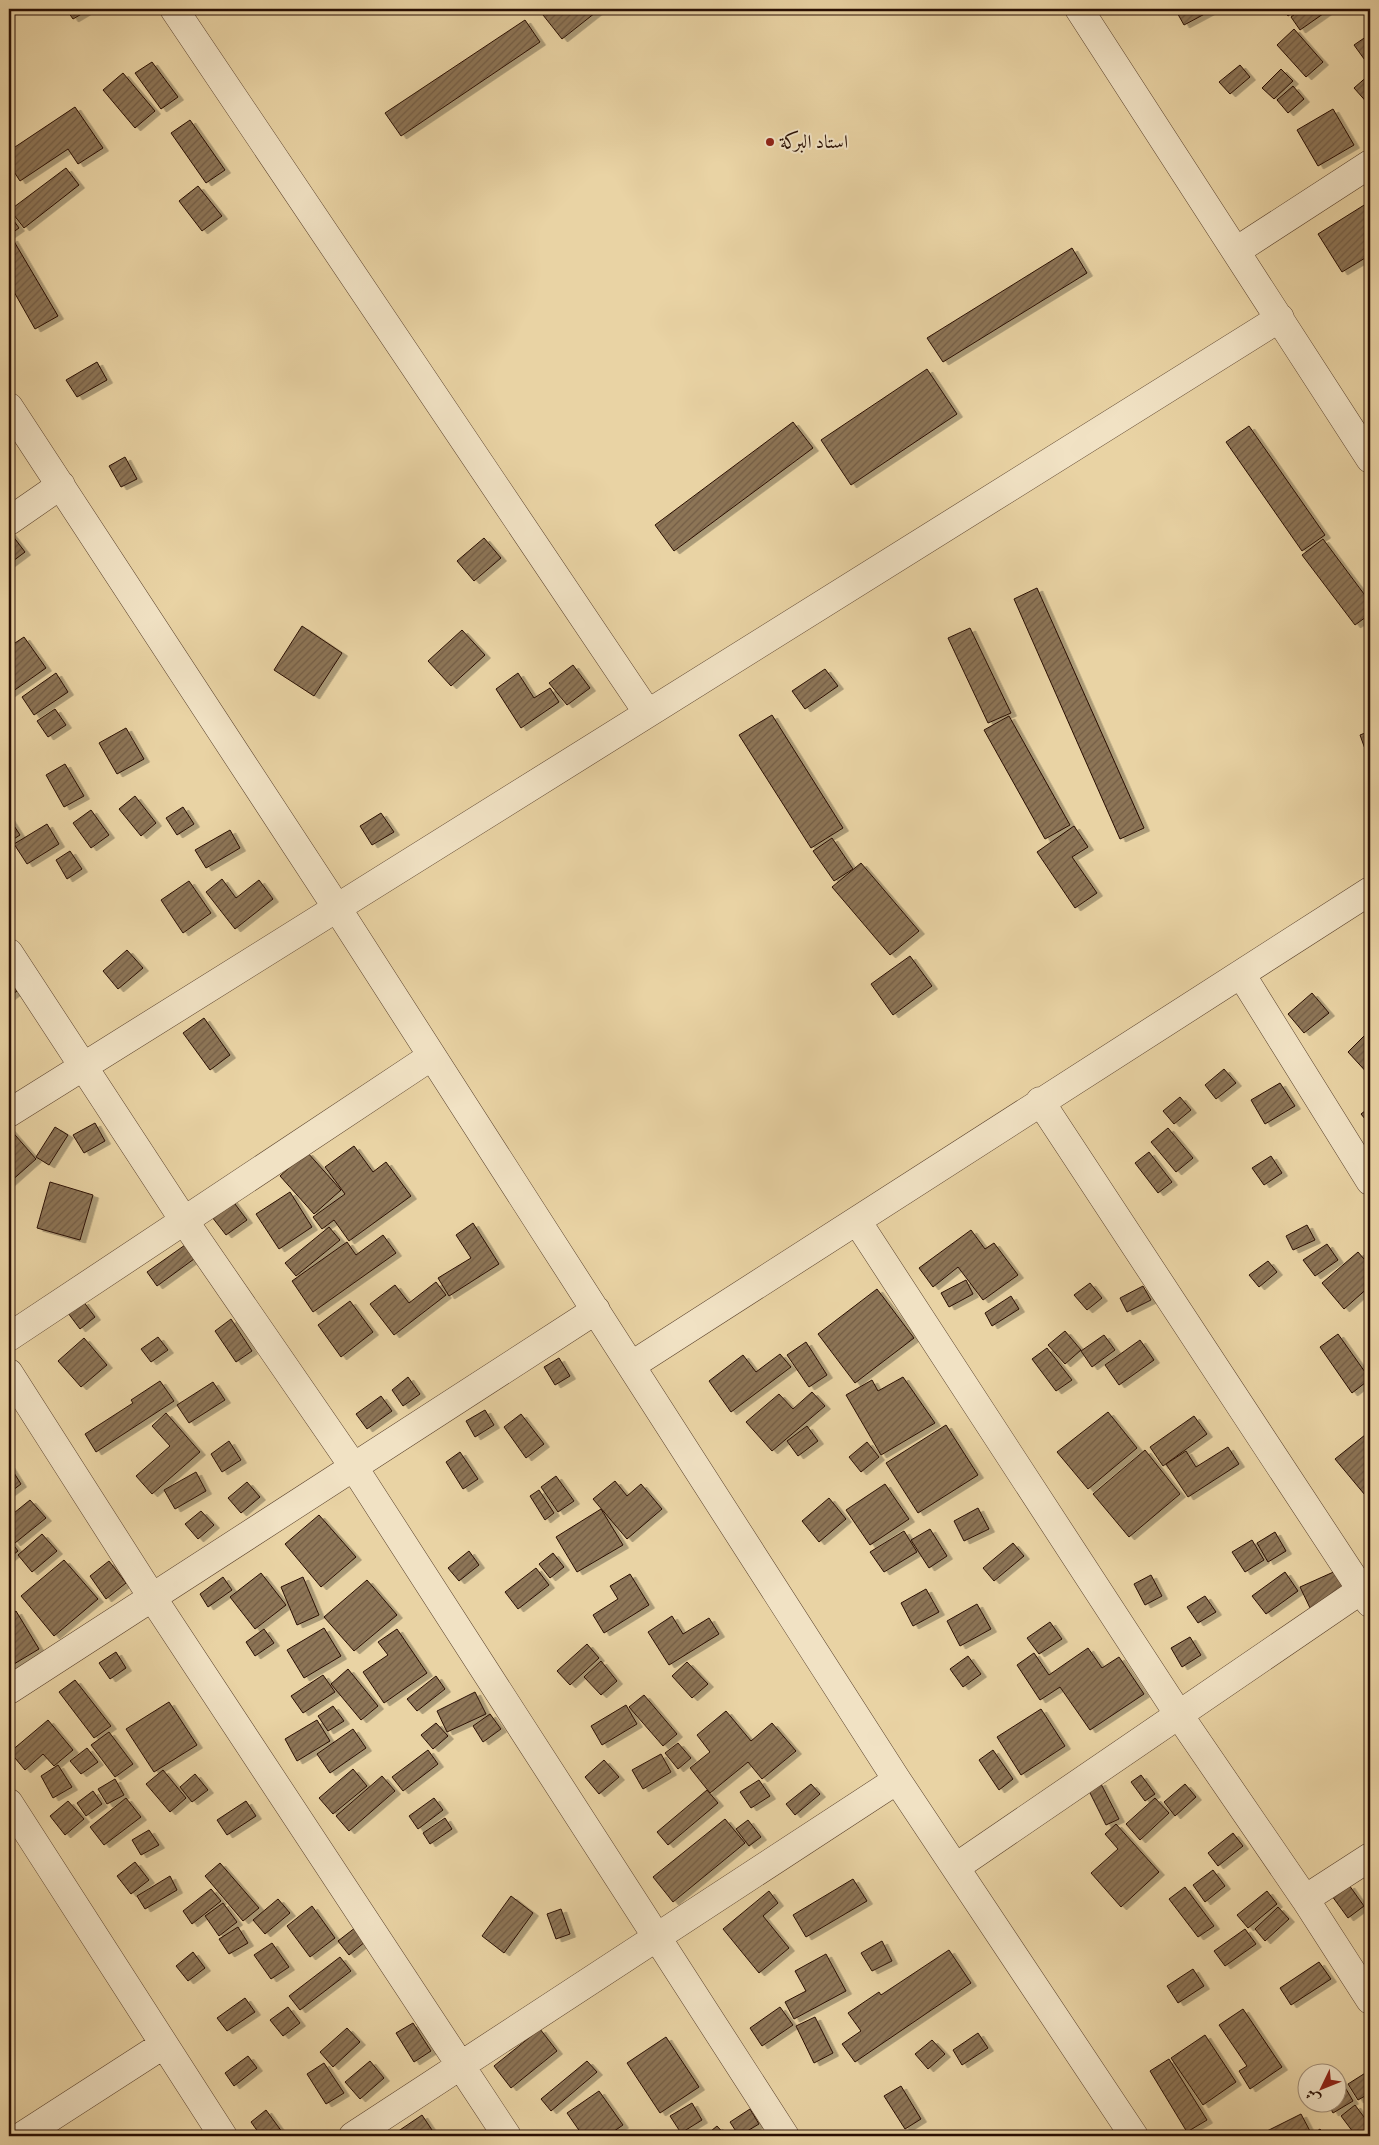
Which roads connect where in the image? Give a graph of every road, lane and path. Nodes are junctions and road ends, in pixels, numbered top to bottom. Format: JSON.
{"nodes":[{"id":1,"x":174,"y":9,"type":"edge"},
{"id":2,"x":1079,"y":9,"type":"edge"},
{"id":3,"x":1370,"y":164,"type":"edge"},
{"id":4,"x":1236,"y":251,"type":"junction"},
{"id":5,"x":1280,"y":318,"type":"junction"},
{"id":6,"x":9,"y":406,"type":"edge"},
{"id":7,"x":1370,"y":459,"type":"edge"},
{"id":8,"x":61,"y":485,"type":"junction"},
{"id":9,"x":9,"y":521,"type":"edge"},
{"id":10,"x":647,"y":712,"type":"junction"},
{"id":11,"x":1370,"y":891,"type":"edge"},
{"id":12,"x":337,"y":908,"type":"junction"},
{"id":13,"x":9,"y":953,"type":"edge"},
{"id":14,"x":1241,"y":974,"type":"junction"},
{"id":15,"x":432,"y":1056,"type":"junction"},
{"id":16,"x":82,"y":1066,"type":"junction"},
{"id":17,"x":1040,"y":1101,"type":"junction"},
{"id":18,"x":9,"y":1113,"type":"edge"},
{"id":19,"x":1370,"y":1181,"type":"edge"},
{"id":20,"x":857,"y":1220,"type":"junction"},
{"id":21,"x":185,"y":1222,"type":"junction"},
{"id":22,"x":596,"y":1310,"type":"junction"},
{"id":23,"x":9,"y":1337,"type":"edge"},
{"id":24,"x":632,"y":1365,"type":"junction"},
{"id":25,"x":9,"y":1373,"type":"edge"},
{"id":26,"x":353,"y":1466,"type":"junction"},
{"id":27,"x":1367,"y":1592,"type":"edge"},
{"id":28,"x":152,"y":1597,"type":"junction"},
{"id":29,"x":9,"y":1690,"type":"edge"},
{"id":30,"x":1179,"y":1715,"type":"junction"},
{"id":31,"x":897,"y":1780,"type":"junction"},
{"id":32,"x":9,"y":1803,"type":"edge"},
{"id":33,"x":1370,"y":1858,"type":"edge"},
{"id":34,"x":956,"y":1867,"type":"junction"},
{"id":35,"x":1304,"y":1898,"type":"junction"},
{"id":36,"x":656,"y":1936,"type":"junction"},
{"id":37,"x":1370,"y":2000,"type":"edge"},
{"id":38,"x":163,"y":2045,"type":"junction"},
{"id":39,"x":461,"y":2064,"type":"junction"},
{"id":40,"x":22,"y":2136,"type":"edge"},
{"id":41,"x":223,"y":2136,"type":"edge"},
{"id":42,"x":353,"y":2136,"type":"edge"},
{"id":43,"x":507,"y":2136,"type":"edge"},
{"id":44,"x":785,"y":2136,"type":"edge"},
{"id":45,"x":1134,"y":2136,"type":"edge"}],
"edges":[{"from":1,"to":10,"type":"street"},
{"from":2,"to":4,"type":"street"},
{"from":3,"to":4,"type":"street"},
{"from":4,"to":5,"type":"street"},
{"from":5,"to":7,"type":"street"},
{"from":5,"to":10,"type":"street"},
{"from":6,"to":8,"type":"street"},
{"from":8,"to":9,"type":"street"},
{"from":8,"to":12,"type":"street"},
{"from":10,"to":12,"type":"street"},
{"from":11,"to":14,"type":"street"},
{"from":12,"to":15,"type":"street"},
{"from":12,"to":16,"type":"street"},
{"from":13,"to":16,"type":"street"},
{"from":14,"to":17,"type":"street"},
{"from":14,"to":19,"type":"street"},
{"from":15,"to":21,"type":"street"},
{"from":15,"to":22,"type":"street"},
{"from":16,"to":18,"type":"street"},
{"from":16,"to":21,"type":"street"},
{"from":17,"to":20,"type":"street"},
{"from":17,"to":27,"type":"street"},
{"from":20,"to":24,"type":"street"},
{"from":20,"to":30,"type":"street"},
{"from":21,"to":23,"type":"street"},
{"from":21,"to":26,"type":"street"},
{"from":22,"to":24,"type":"street"},
{"from":22,"to":26,"type":"street"},
{"from":24,"to":31,"type":"street"},
{"from":25,"to":28,"type":"street"},
{"from":26,"to":28,"type":"street"},
{"from":26,"to":36,"type":"street"},
{"from":27,"to":30,"type":"street"},
{"from":28,"to":29,"type":"street"},
{"from":28,"to":39,"type":"street"},
{"from":30,"to":34,"type":"street"},
{"from":30,"to":35,"type":"street"},
{"from":31,"to":34,"type":"street"},
{"from":31,"to":36,"type":"street"},
{"from":32,"to":38,"type":"street"},
{"from":33,"to":35,"type":"street"},
{"from":34,"to":45,"type":"street"},
{"from":35,"to":37,"type":"street"},
{"from":36,"to":39,"type":"street"},
{"from":36,"to":44,"type":"street"},
{"from":38,"to":40,"type":"street"},
{"from":38,"to":41,"type":"street"},
{"from":39,"to":42,"type":"street"},
{"from":39,"to":43,"type":"street"}]}
